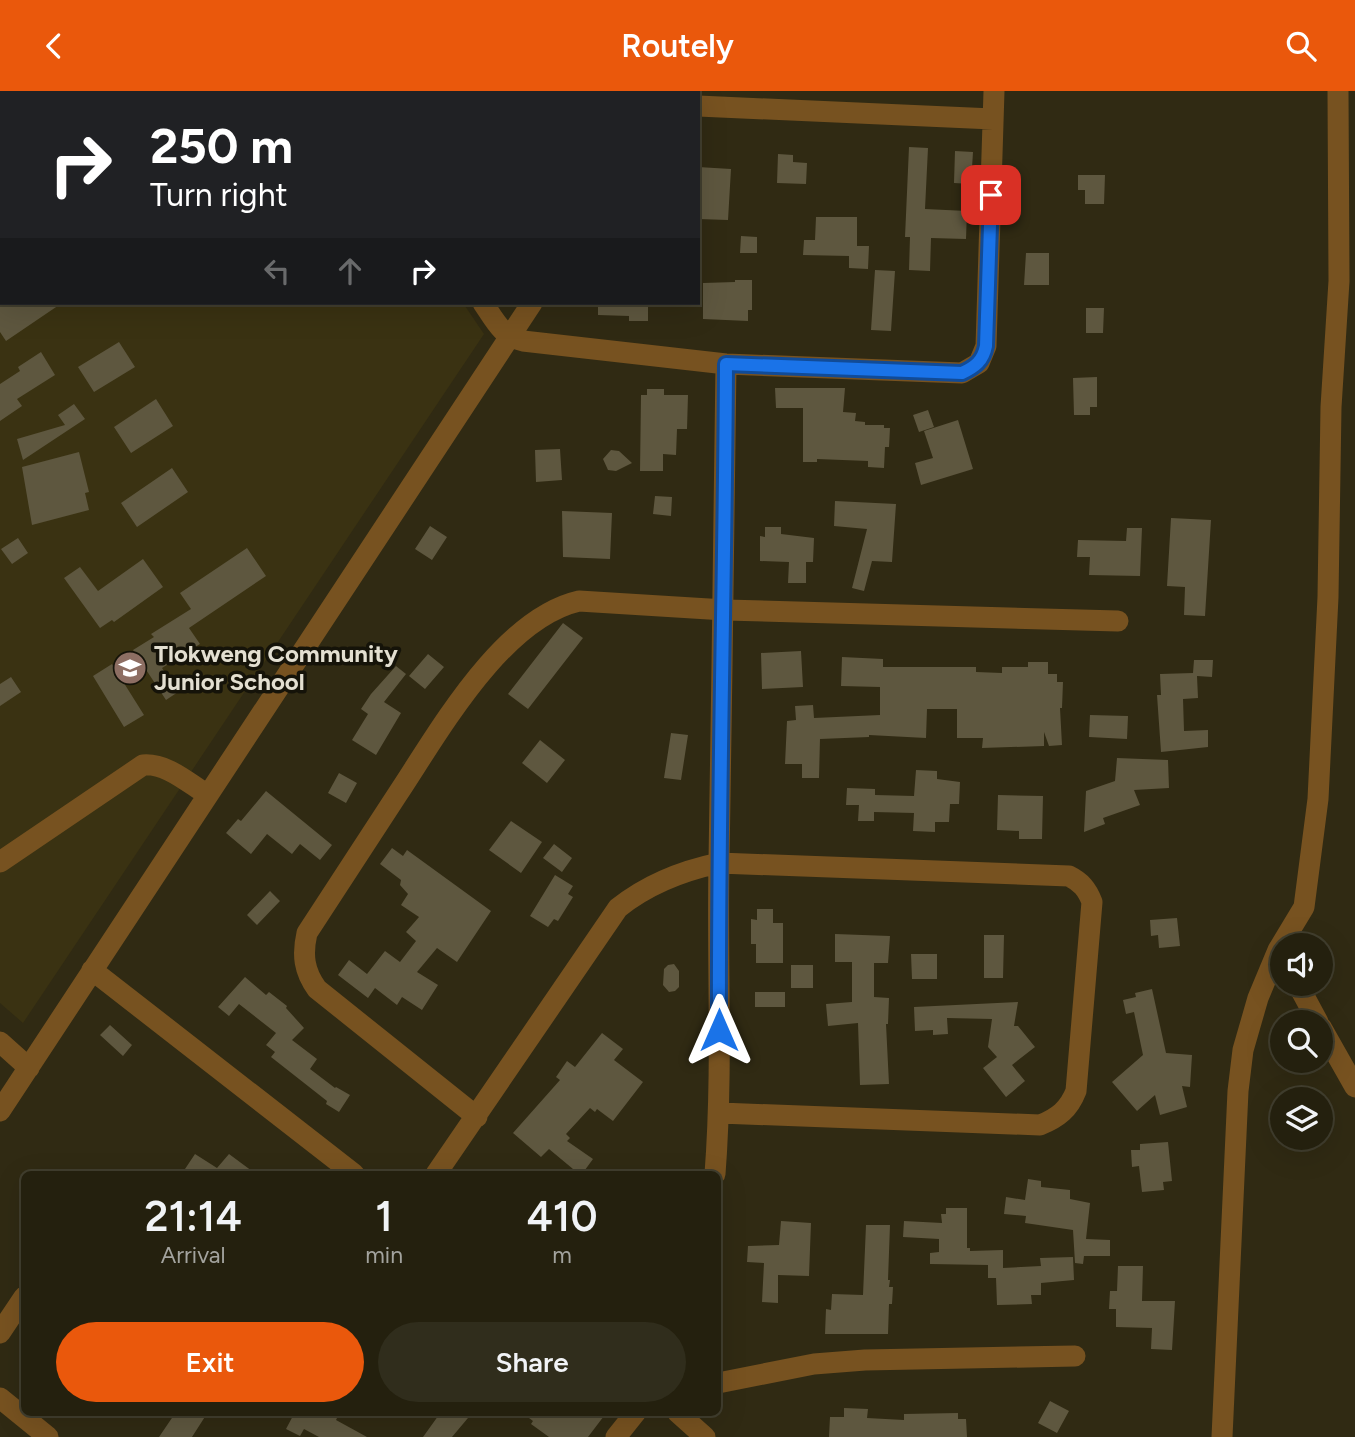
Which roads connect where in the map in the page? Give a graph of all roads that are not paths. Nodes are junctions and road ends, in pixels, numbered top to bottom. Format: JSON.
{"nodes":[{"id":1,"x":994,"y":91,"type":"edge"},
{"id":2,"x":1338,"y":91,"type":"edge"},
{"id":3,"x":700,"y":106,"type":"edge"},
{"id":4,"x":993,"y":119,"type":"junction"},
{"id":5,"x":1347,"y":122,"type":"edge"},
{"id":6,"x":485,"y":305,"type":"edge"},
{"id":7,"x":531,"y":305,"type":"edge"},
{"id":8,"x":510,"y":338,"type":"junction"},
{"id":9,"x":726,"y":364,"type":"junction"},
{"id":10,"x":725,"y":610,"type":"junction"},
{"id":11,"x":1118,"y":621,"type":"dead end"},
{"id":12,"x":208,"y":795,"type":"junction"},
{"id":13,"x":0,"y":862,"type":"edge"},
{"id":14,"x":719,"y":863,"type":"junction"},
{"id":15,"x":1291,"y":933,"type":"edge"},
{"id":16,"x":1270,"y":968,"type":"edge"},
{"id":17,"x":92,"y":970,"type":"junction"},
{"id":18,"x":0,"y":1042,"type":"edge"},
{"id":19,"x":1333,"y":1048,"type":"edge"},
{"id":20,"x":29,"y":1068,"type":"junction"},
{"id":21,"x":1355,"y":1087,"type":"edge"},
{"id":22,"x":0,"y":1111,"type":"edge"},
{"id":23,"x":720,"y":1113,"type":"junction"},
{"id":24,"x":477,"y":1117,"type":"junction"},
{"id":25,"x":350,"y":1171,"type":"edge"},
{"id":26,"x":438,"y":1171,"type":"edge"},
{"id":27,"x":715,"y":1171,"type":"edge"},
{"id":28,"x":21,"y":1302,"type":"edge"},
{"id":29,"x":0,"y":1333,"type":"edge"},
{"id":30,"x":1074,"y":1356,"type":"dead end"},
{"id":31,"x":721,"y":1382,"type":"edge"},
{"id":32,"x":0,"y":1398,"type":"edge"},
{"id":33,"x":21,"y":1415,"type":"edge"},
{"id":34,"x":22,"y":1416,"type":"edge"},
{"id":35,"x":633,"y":1416,"type":"edge"},
{"id":36,"x":684,"y":1416,"type":"edge"},
{"id":37,"x":48,"y":1437,"type":"edge"},
{"id":38,"x":616,"y":1437,"type":"edge"},
{"id":39,"x":705,"y":1437,"type":"edge"},
{"id":40,"x":1222,"y":1437,"type":"edge"}],
"edges":[{"from":1,"to":4,"type":"street"},
{"from":2,"to":5,"type":"street"},
{"from":3,"to":4,"type":"street"},
{"from":4,"to":9,"type":"street"},
{"from":5,"to":15,"type":"street"},
{"from":6,"to":8,"type":"street"},
{"from":7,"to":8,"type":"street"},
{"from":8,"to":9,"type":"street"},
{"from":8,"to":12,"type":"street"},
{"from":9,"to":10,"type":"street"},
{"from":10,"to":11,"type":"street"},
{"from":10,"to":14,"type":"street"},
{"from":10,"to":24,"type":"street"},
{"from":12,"to":13,"type":"street"},
{"from":12,"to":17,"type":"street"},
{"from":14,"to":23,"type":"street"},
{"from":14,"to":23,"type":"street"},
{"from":14,"to":24,"type":"street"},
{"from":16,"to":40,"type":"street"},
{"from":17,"to":20,"type":"street"},
{"from":17,"to":25,"type":"street"},
{"from":18,"to":20,"type":"street"},
{"from":19,"to":21,"type":"street"},
{"from":20,"to":22,"type":"street"},
{"from":23,"to":27,"type":"street"},
{"from":24,"to":26,"type":"street"},
{"from":28,"to":29,"type":"street"},
{"from":30,"to":31,"type":"street"},
{"from":32,"to":33,"type":"street"},
{"from":34,"to":37,"type":"street"},
{"from":35,"to":38,"type":"street"},
{"from":36,"to":39,"type":"street"}]}
